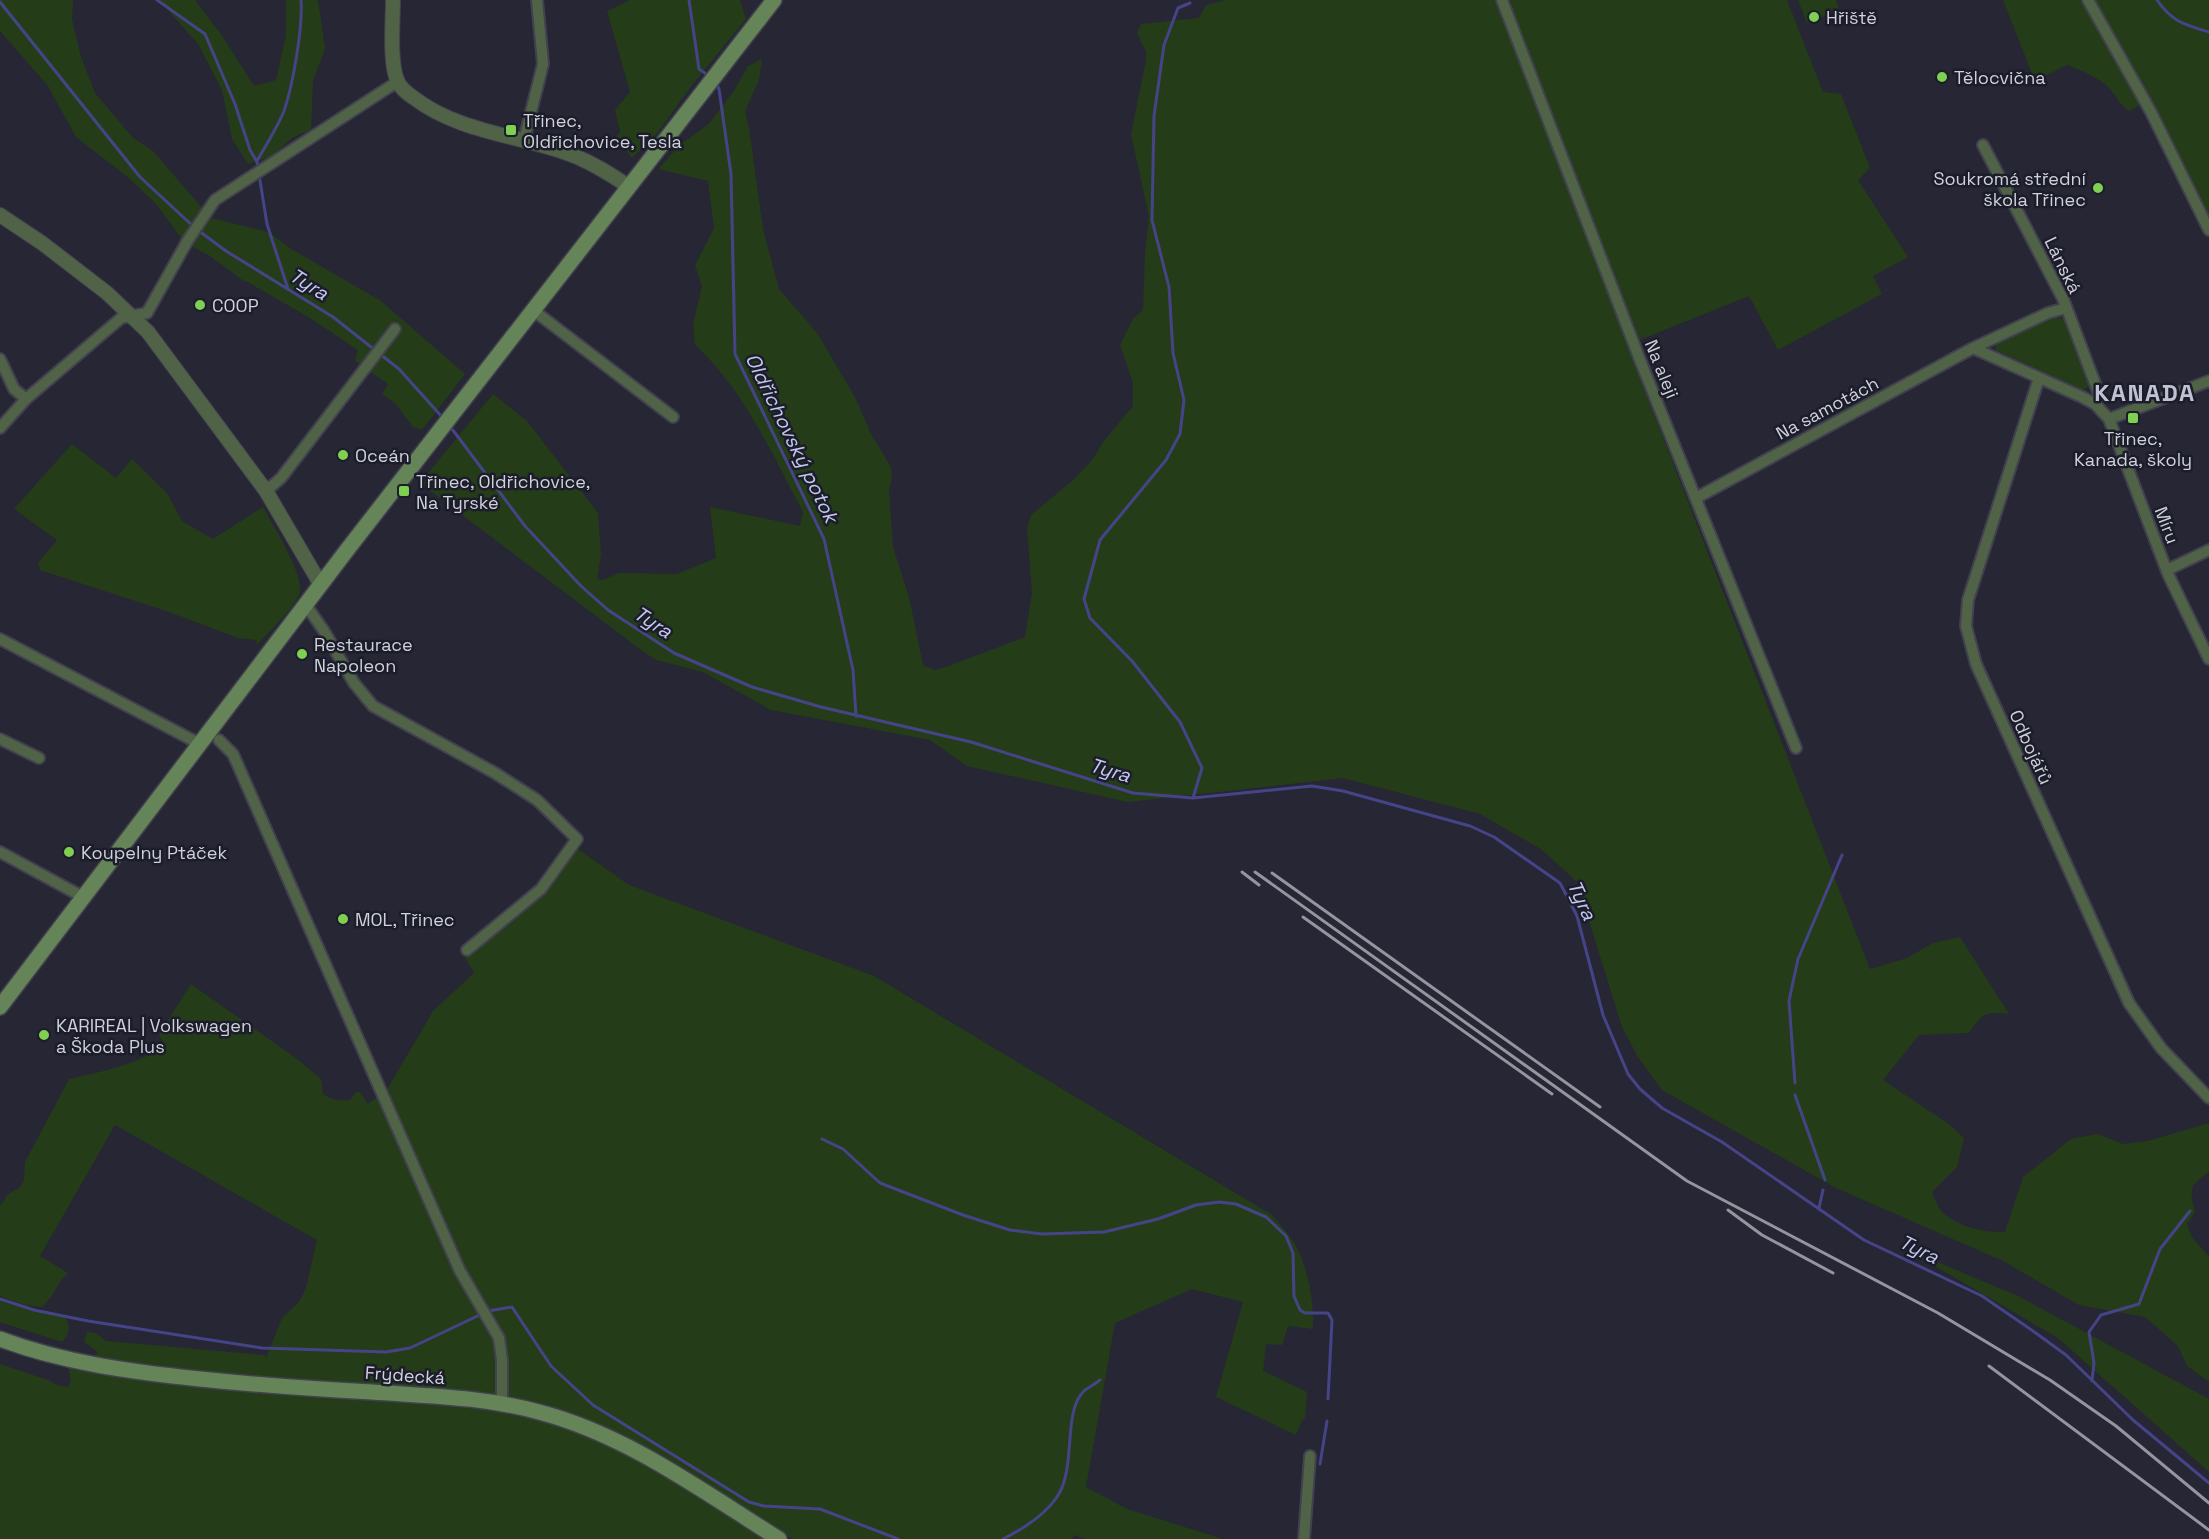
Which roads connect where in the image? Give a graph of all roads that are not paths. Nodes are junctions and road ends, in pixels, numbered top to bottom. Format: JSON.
{"nodes":[{"id":1,"x":393,"y":0,"type":"edge"},
{"id":2,"x":537,"y":0,"type":"edge"},
{"id":3,"x":774,"y":0,"type":"edge"},
{"id":4,"x":1502,"y":0,"type":"edge"},
{"id":5,"x":2088,"y":0,"type":"edge"},
{"id":6,"x":397,"y":82,"type":"junction"},
{"id":7,"x":524,"y":140,"type":"junction"},
{"id":8,"x":1983,"y":145,"type":"dead end"},
{"id":9,"x":628,"y":186,"type":"junction"},
{"id":10,"x":0,"y":215,"type":"edge"},
{"id":11,"x":2209,"y":230,"type":"edge"},
{"id":12,"x":2066,"y":308,"type":"junction"},
{"id":13,"x":533,"y":310,"type":"junction"},
{"id":14,"x":133,"y":317,"type":"junction"},
{"id":15,"x":395,"y":329,"type":"dead end"},
{"id":16,"x":1973,"y":348,"type":"junction"},
{"id":17,"x":0,"y":359,"type":"edge"},
{"id":18,"x":2039,"y":378,"type":"junction"},
{"id":19,"x":2209,"y":381,"type":"edge"},
{"id":20,"x":26,"y":399,"type":"junction"},
{"id":21,"x":2095,"y":404,"type":"junction"},
{"id":22,"x":673,"y":417,"type":"dead end"},
{"id":23,"x":2109,"y":419,"type":"junction"},
{"id":24,"x":0,"y":428,"type":"edge"},
{"id":25,"x":266,"y":491,"type":"junction"},
{"id":26,"x":1696,"y":498,"type":"junction"},
{"id":27,"x":2209,"y":550,"type":"edge"},
{"id":28,"x":2167,"y":570,"type":"junction"},
{"id":29,"x":321,"y":585,"type":"junction"},
{"id":30,"x":306,"y":605,"type":"junction"},
{"id":31,"x":0,"y":639,"type":"edge"},
{"id":32,"x":2209,"y":659,"type":"edge"},
{"id":33,"x":0,"y":739,"type":"edge"},
{"id":34,"x":219,"y":740,"type":"dead end"},
{"id":35,"x":200,"y":744,"type":"junction"},
{"id":36,"x":1796,"y":748,"type":"dead end"},
{"id":37,"x":39,"y":758,"type":"dead end"},
{"id":38,"x":0,"y":852,"type":"edge"},
{"id":39,"x":83,"y":897,"type":"junction"},
{"id":40,"x":467,"y":951,"type":"dead end"},
{"id":41,"x":0,"y":1007,"type":"edge"},
{"id":42,"x":2209,"y":1098,"type":"edge"},
{"id":43,"x":0,"y":1339,"type":"edge"},
{"id":44,"x":502,"y":1403,"type":"junction"},
{"id":45,"x":1310,"y":1456,"type":"dead end"},
{"id":46,"x":779,"y":1539,"type":"edge"},
{"id":47,"x":1304,"y":1539,"type":"edge"}],
"edges":[{"from":1,"to":6,"type":"street"},
{"from":2,"to":7,"type":"street"},
{"from":3,"to":9,"type":"main road"},
{"from":4,"to":26,"type":"street","name":"Na aleji"},
{"from":5,"to":11,"type":"street"},
{"from":6,"to":7,"type":"street"},
{"from":6,"to":14,"type":"street"},
{"from":7,"to":9,"type":"street"},
{"from":8,"to":12,"type":"street","name":"Lánská"},
{"from":9,"to":13,"type":"main road"},
{"from":10,"to":14,"type":"street"},
{"from":12,"to":16,"type":"street","name":"Na samotách"},
{"from":12,"to":21,"type":"street","name":"Lánská"},
{"from":13,"to":22,"type":"street"},
{"from":13,"to":29,"type":"main road"},
{"from":14,"to":20,"type":"street"},
{"from":14,"to":25,"type":"street"},
{"from":15,"to":25,"type":"street"},
{"from":16,"to":18,"type":"street"},
{"from":16,"to":26,"type":"street","name":"Na samotách"},
{"from":17,"to":20,"type":"street"},
{"from":18,"to":21,"type":"street"},
{"from":18,"to":42,"type":"street","name":"Odbojářů"},
{"from":19,"to":23,"type":"street"},
{"from":20,"to":24,"type":"street"},
{"from":21,"to":23,"type":"street","name":"Míru"},
{"from":23,"to":28,"type":"street","name":"Míru"},
{"from":25,"to":29,"type":"street"},
{"from":26,"to":36,"type":"street","name":"Na aleji"},
{"from":27,"to":28,"type":"street"},
{"from":28,"to":32,"type":"street","name":"Míru"},
{"from":29,"to":30,"type":"main road"},
{"from":30,"to":35,"type":"main road"},
{"from":30,"to":40,"type":"street"},
{"from":31,"to":35,"type":"street"},
{"from":33,"to":37,"type":"street"},
{"from":34,"to":44,"type":"street"},
{"from":35,"to":39,"type":"main road"},
{"from":38,"to":39,"type":"street"},
{"from":39,"to":41,"type":"main road"},
{"from":43,"to":44,"type":"main road","name":"Frýdecká"},
{"from":44,"to":46,"type":"main road","name":"Frýdecká"},
{"from":45,"to":47,"type":"street"}]}
